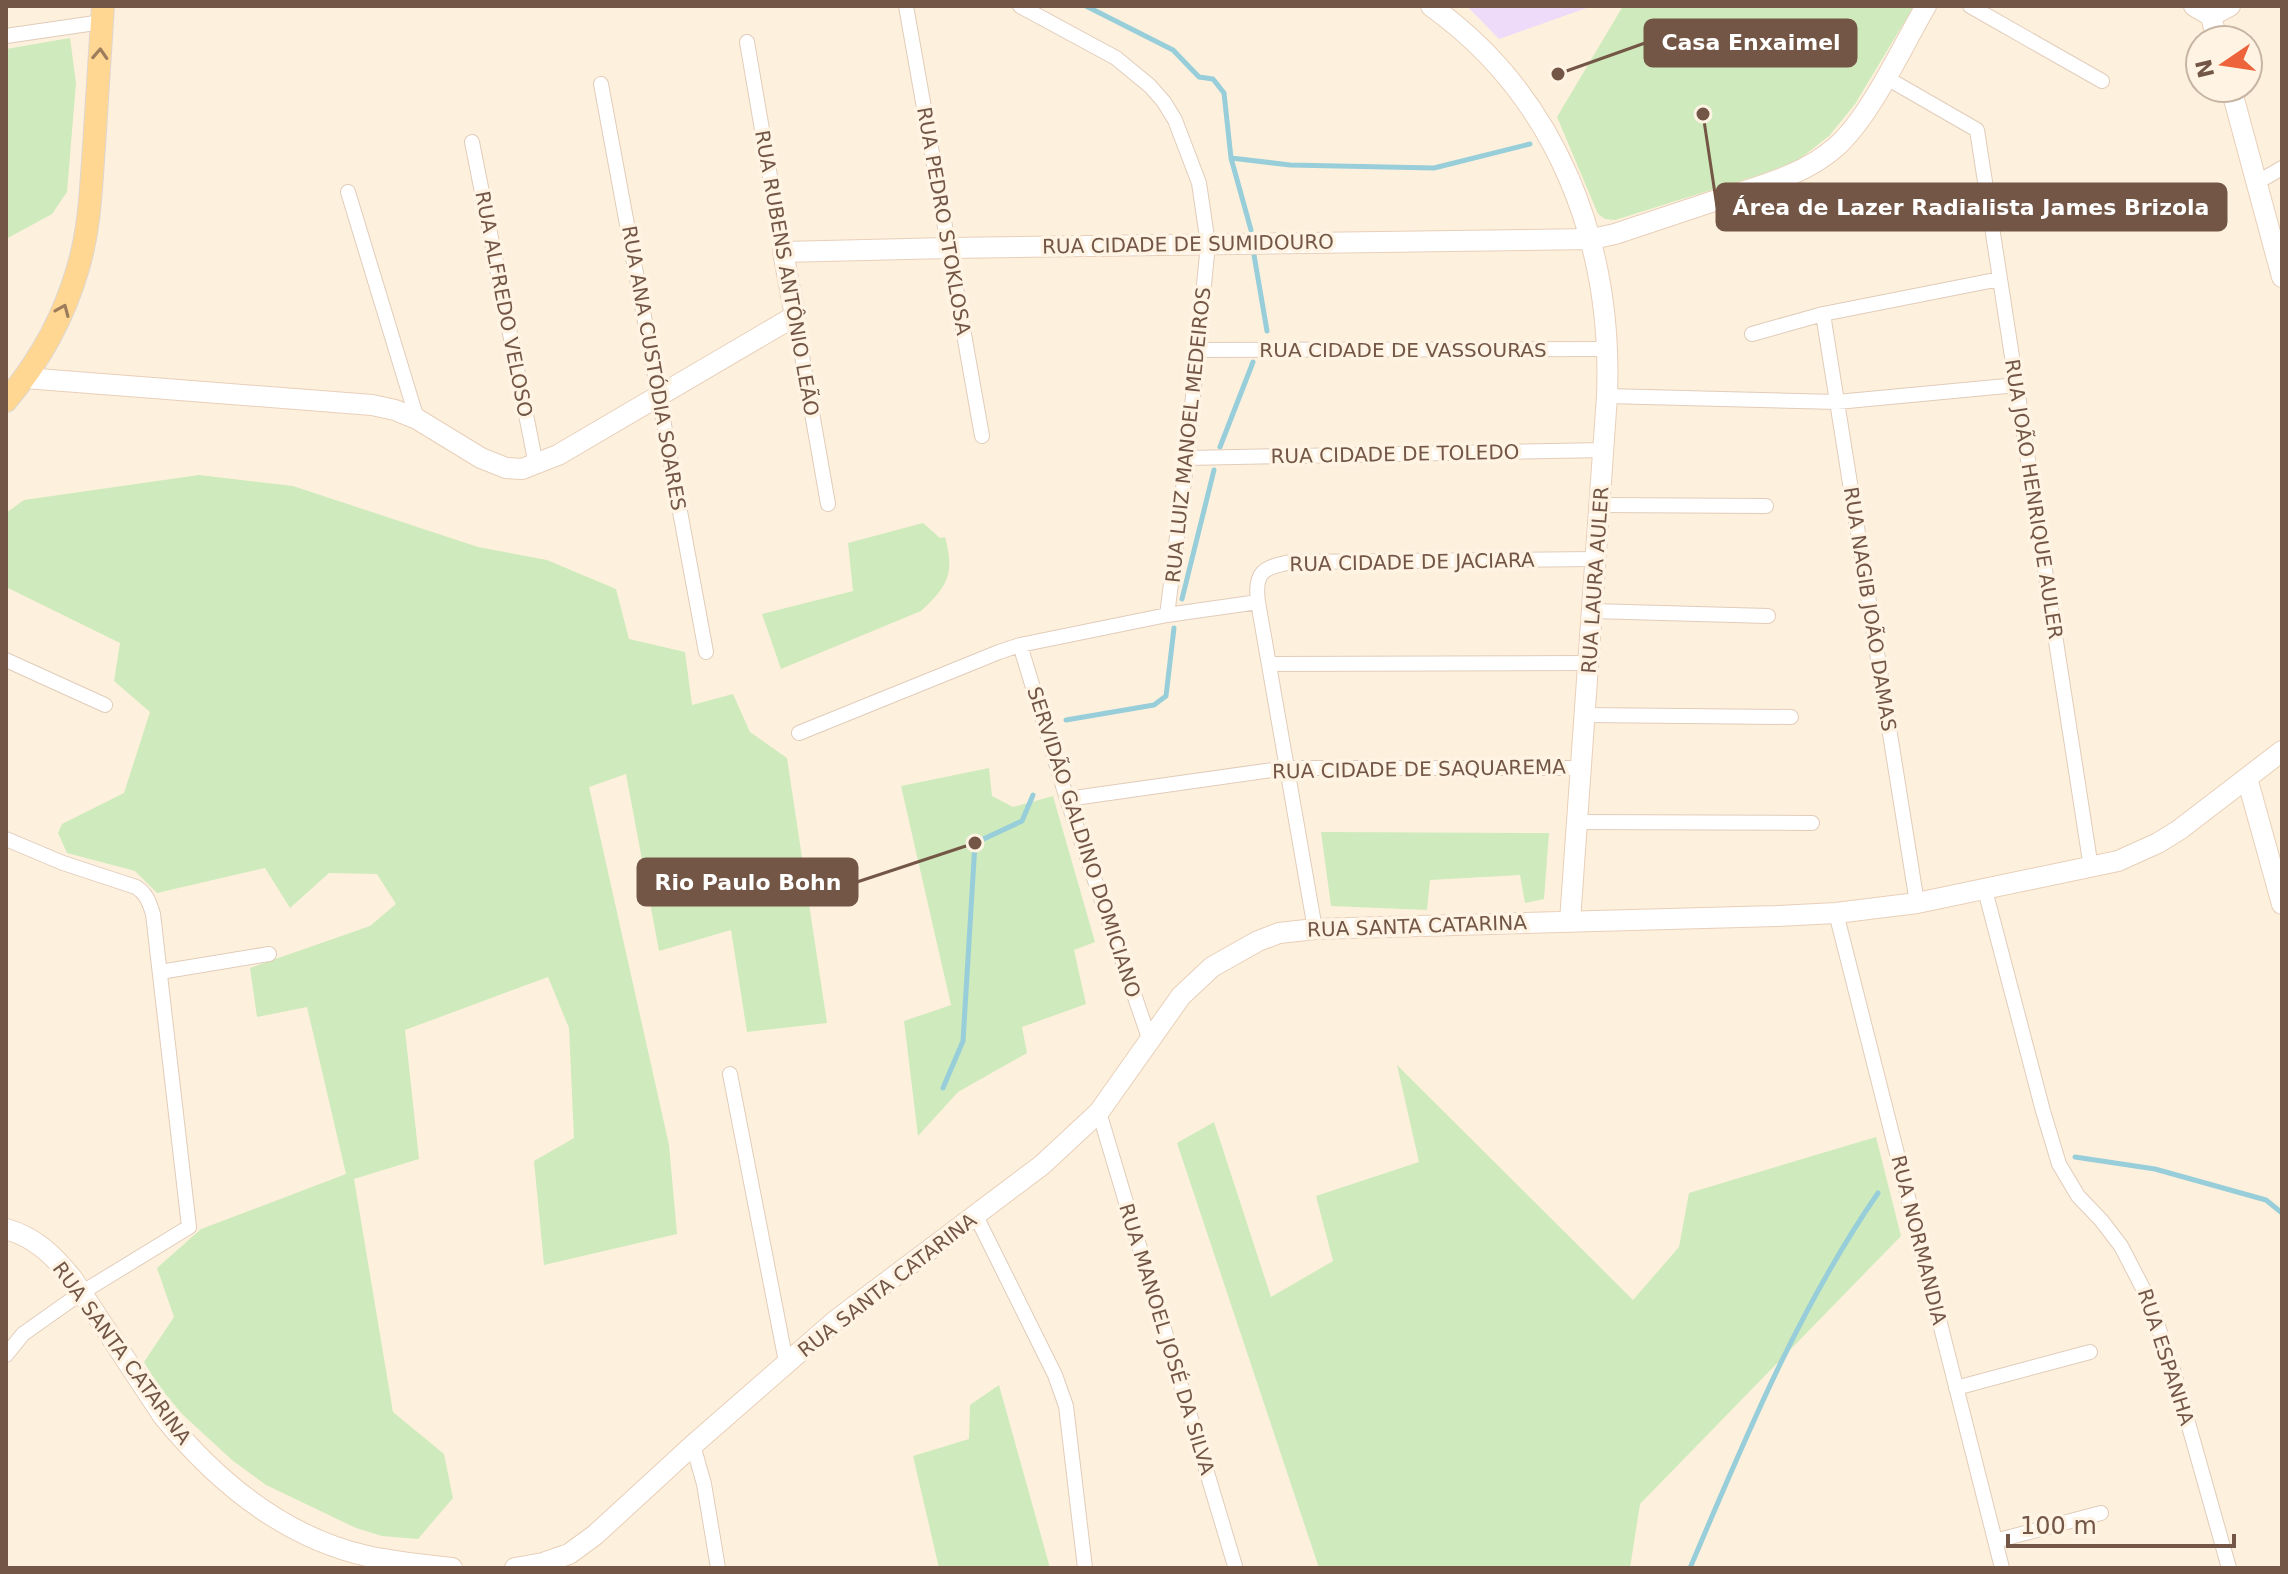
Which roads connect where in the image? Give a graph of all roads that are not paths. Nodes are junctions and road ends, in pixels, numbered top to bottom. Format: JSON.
{"nodes":[{"id":1,"x":906,"y":6,"type":"edge"},
{"id":2,"x":1020,"y":6,"type":"edge"},
{"id":3,"x":1431,"y":6,"type":"edge"},
{"id":4,"x":1926,"y":6,"type":"edge"},
{"id":5,"x":1970,"y":6,"type":"edge"},
{"id":6,"x":2230,"y":6,"type":"edge"},
{"id":7,"x":2202,"y":11,"type":"edge"},
{"id":8,"x":102,"y":14,"type":"edge"},
{"id":9,"x":6,"y":36,"type":"edge"},
{"id":10,"x":747,"y":42,"type":"dead end"},
{"id":11,"x":1885,"y":77,"type":"junction"},
{"id":12,"x":2102,"y":81,"type":"dead end"},
{"id":13,"x":601,"y":84,"type":"dead end"},
{"id":14,"x":2235,"y":104,"type":"edge"},
{"id":15,"x":472,"y":142,"type":"dead end"},
{"id":16,"x":2282,"y":168,"type":"edge"},
{"id":17,"x":2256,"y":183,"type":"junction"},
{"id":18,"x":348,"y":192,"type":"dead end"},
{"id":19,"x":1592,"y":239,"type":"junction"},
{"id":20,"x":1208,"y":244,"type":"junction"},
{"id":21,"x":948,"y":248,"type":"junction"},
{"id":22,"x":783,"y":252,"type":"junction"},
{"id":23,"x":2282,"y":277,"type":"edge"},
{"id":24,"x":2000,"y":279,"type":"junction"},
{"id":25,"x":1823,"y":314,"type":"junction"},
{"id":26,"x":795,"y":316,"type":"junction"},
{"id":27,"x":1752,"y":334,"type":"dead end"},
{"id":28,"x":1608,"y":349,"type":"junction"},
{"id":29,"x":1198,"y":350,"type":"junction"},
{"id":30,"x":25,"y":378,"type":"junction"},
{"id":31,"x":2017,"y":385,"type":"junction"},
{"id":32,"x":659,"y":394,"type":"junction"},
{"id":33,"x":1607,"y":396,"type":"junction"},
{"id":34,"x":6,"y":401,"type":"edge"},
{"id":35,"x":1837,"y":402,"type":"junction"},
{"id":36,"x":417,"y":419,"type":"junction"},
{"id":37,"x":982,"y":436,"type":"dead end"},
{"id":38,"x":1604,"y":450,"type":"junction"},
{"id":39,"x":1187,"y":458,"type":"junction"},
{"id":40,"x":536,"y":465,"type":"junction"},
{"id":41,"x":828,"y":504,"type":"dead end"},
{"id":42,"x":1600,"y":505,"type":"junction"},
{"id":43,"x":1766,"y":506,"type":"dead end"},
{"id":44,"x":1596,"y":559,"type":"junction"},
{"id":45,"x":1258,"y":602,"type":"junction"},
{"id":46,"x":1592,"y":611,"type":"junction"},
{"id":47,"x":1167,"y":615,"type":"junction"},
{"id":48,"x":1768,"y":616,"type":"dead end"},
{"id":49,"x":1020,"y":645,"type":"junction"},
{"id":50,"x":706,"y":652,"type":"dead end"},
{"id":51,"x":6,"y":660,"type":"edge"},
{"id":52,"x":1589,"y":663,"type":"junction"},
{"id":53,"x":1269,"y":664,"type":"junction"},
{"id":54,"x":105,"y":705,"type":"dead end"},
{"id":55,"x":1585,"y":715,"type":"junction"},
{"id":56,"x":1791,"y":717,"type":"dead end"},
{"id":57,"x":799,"y":733,"type":"dead end"},
{"id":58,"x":2282,"y":751,"type":"edge"},
{"id":59,"x":1286,"y":768,"type":"junction"},
{"id":60,"x":1581,"y":768,"type":"junction"},
{"id":61,"x":2247,"y":778,"type":"junction"},
{"id":62,"x":1067,"y":799,"type":"junction"},
{"id":63,"x":1577,"y":822,"type":"junction"},
{"id":64,"x":1812,"y":823,"type":"dead end"},
{"id":65,"x":6,"y":839,"type":"edge"},
{"id":66,"x":2091,"y":868,"type":"junction"},
{"id":67,"x":1985,"y":890,"type":"junction"},
{"id":68,"x":1917,"y":903,"type":"junction"},
{"id":69,"x":2282,"y":904,"type":"edge"},
{"id":70,"x":1836,"y":913,"type":"junction"},
{"id":71,"x":1570,"y":921,"type":"junction"},
{"id":72,"x":1315,"y":929,"type":"junction"},
{"id":73,"x":269,"y":954,"type":"dead end"},
{"id":74,"x":160,"y":972,"type":"junction"},
{"id":75,"x":1149,"y":1038,"type":"junction"},
{"id":76,"x":730,"y":1074,"type":"dead end"},
{"id":77,"x":1099,"y":1112,"type":"junction"},
{"id":78,"x":976,"y":1216,"type":"junction"},
{"id":79,"x":6,"y":1229,"type":"edge"},
{"id":80,"x":81,"y":1293,"type":"junction"},
{"id":81,"x":2090,"y":1352,"type":"dead end"},
{"id":82,"x":6,"y":1355,"type":"edge"},
{"id":83,"x":786,"y":1362,"type":"junction"},
{"id":84,"x":1956,"y":1388,"type":"junction"},
{"id":85,"x":693,"y":1445,"type":"junction"},
{"id":86,"x":2101,"y":1513,"type":"dead end"},
{"id":87,"x":1995,"y":1541,"type":"junction"},
{"id":88,"x":1235,"y":1566,"type":"edge"},
{"id":89,"x":452,"y":1568,"type":"edge"},
{"id":90,"x":515,"y":1568,"type":"edge"},
{"id":91,"x":718,"y":1568,"type":"edge"},
{"id":92,"x":1085,"y":1568,"type":"edge"},
{"id":93,"x":2002,"y":1568,"type":"edge"},
{"id":94,"x":2229,"y":1568,"type":"edge"}],
"edges":[{"from":1,"to":21,"type":"street","name":"RUA PEDRO STOKLOSA"},
{"from":2,"to":20,"type":"street","name":"RUA LUIZ MANOEL MEDEIROS"},
{"from":3,"to":19,"type":"street","name":"RUA LAURA AULER"},
{"from":4,"to":11,"type":"street","name":"RUA CIDADE DE SUMIDOURO"},
{"from":5,"to":12,"type":"street"},
{"from":6,"to":7,"type":"street"},
{"from":8,"to":9,"type":"street"},
{"from":30,"to":8,"type":"main road","one_way":true},
{"from":10,"to":22,"type":"street","name":"RUA RUBENS ANTÔNIO LEÃO"},
{"from":11,"to":19,"type":"street","name":"RUA CIDADE DE SUMIDOURO"},
{"from":11,"to":24,"type":"street","name":"RUA JOÃO HENRIQUE AULER"},
{"from":13,"to":32,"type":"street","name":"RUA ANA CUSTÓDIA SOARES"},
{"from":14,"to":17,"type":"street"},
{"from":15,"to":40,"type":"street","name":"RUA ALFREDO VELOSO"},
{"from":16,"to":17,"type":"street"},
{"from":17,"to":23,"type":"street"},
{"from":18,"to":36,"type":"street"},
{"from":19,"to":20,"type":"street","name":"RUA CIDADE DE SUMIDOURO"},
{"from":19,"to":28,"type":"street","name":"RUA LAURA AULER"},
{"from":20,"to":21,"type":"street","name":"RUA CIDADE DE SUMIDOURO"},
{"from":20,"to":29,"type":"street","name":"RUA LUIZ MANOEL MEDEIROS"},
{"from":21,"to":22,"type":"street","name":"RUA CIDADE DE SUMIDOURO"},
{"from":21,"to":37,"type":"street","name":"RUA PEDRO STOKLOSA"},
{"from":22,"to":26,"type":"street","name":"RUA RUBENS ANTÔNIO LEÃO"},
{"from":24,"to":25,"type":"street"},
{"from":24,"to":31,"type":"street","name":"RUA JOÃO HENRIQUE AULER"},
{"from":25,"to":27,"type":"street"},
{"from":25,"to":35,"type":"street","name":"RUA NAGIB JOÃO DAMAS"},
{"from":26,"to":32,"type":"street"},
{"from":26,"to":41,"type":"street","name":"RUA RUBENS ANTÔNIO LEÃO"},
{"from":28,"to":29,"type":"street","name":"RUA CIDADE DE VASSOURAS"},
{"from":28,"to":33,"type":"street","name":"RUA LAURA AULER"},
{"from":29,"to":39,"type":"street","name":"RUA LUIZ MANOEL MEDEIROS"},
{"from":30,"to":34,"type":"main road"},
{"from":30,"to":36,"type":"street"},
{"from":31,"to":35,"type":"street"},
{"from":31,"to":66,"type":"street","name":"RUA JOÃO HENRIQUE AULER"},
{"from":32,"to":40,"type":"street"},
{"from":32,"to":50,"type":"street","name":"RUA ANA CUSTÓDIA SOARES"},
{"from":33,"to":35,"type":"street"},
{"from":33,"to":38,"type":"street","name":"RUA LAURA AULER"},
{"from":35,"to":68,"type":"street","name":"RUA NAGIB JOÃO DAMAS"},
{"from":36,"to":40,"type":"street"},
{"from":38,"to":39,"type":"street","name":"RUA CIDADE DE TOLEDO"},
{"from":38,"to":42,"type":"street","name":"RUA LAURA AULER"},
{"from":39,"to":47,"type":"street","name":"RUA LUIZ MANOEL MEDEIROS"},
{"from":42,"to":43,"type":"street"},
{"from":42,"to":44,"type":"street","name":"RUA LAURA AULER"},
{"from":44,"to":45,"type":"street","name":"RUA CIDADE DE JACIARA"},
{"from":44,"to":46,"type":"street","name":"RUA LAURA AULER"},
{"from":45,"to":47,"type":"street"},
{"from":45,"to":53,"type":"street"},
{"from":46,"to":48,"type":"street"},
{"from":46,"to":52,"type":"street","name":"RUA LAURA AULER"},
{"from":47,"to":49,"type":"street"},
{"from":49,"to":57,"type":"street"},
{"from":49,"to":62,"type":"street","name":"SERVIDÃO GALDINO DOMICIANO"},
{"from":51,"to":54,"type":"street"},
{"from":52,"to":53,"type":"street"},
{"from":52,"to":55,"type":"street","name":"RUA LAURA AULER"},
{"from":53,"to":59,"type":"street"},
{"from":55,"to":56,"type":"street"},
{"from":55,"to":60,"type":"street","name":"RUA LAURA AULER"},
{"from":58,"to":61,"type":"street","name":"RUA SANTA CATARINA"},
{"from":59,"to":60,"type":"street","name":"RUA CIDADE DE SAQUAREMA"},
{"from":59,"to":62,"type":"street","name":"RUA CIDADE DE SAQUAREMA"},
{"from":59,"to":72,"type":"street"},
{"from":60,"to":63,"type":"street","name":"RUA LAURA AULER"},
{"from":61,"to":66,"type":"street","name":"RUA SANTA CATARINA"},
{"from":61,"to":69,"type":"street"},
{"from":62,"to":75,"type":"street","name":"SERVIDÃO GALDINO DOMICIANO"},
{"from":63,"to":64,"type":"street"},
{"from":63,"to":71,"type":"street","name":"RUA LAURA AULER"},
{"from":65,"to":74,"type":"street"},
{"from":66,"to":67,"type":"street","name":"RUA SANTA CATARINA"},
{"from":67,"to":68,"type":"street","name":"RUA SANTA CATARINA"},
{"from":67,"to":94,"type":"street","name":"RUA ESPANHA"},
{"from":68,"to":70,"type":"street","name":"RUA SANTA CATARINA"},
{"from":70,"to":71,"type":"street","name":"RUA SANTA CATARINA"},
{"from":70,"to":84,"type":"street","name":"RUA NORMANDIA"},
{"from":71,"to":72,"type":"street","name":"RUA SANTA CATARINA"},
{"from":72,"to":75,"type":"street","name":"RUA SANTA CATARINA"},
{"from":73,"to":74,"type":"street"},
{"from":74,"to":80,"type":"street"},
{"from":75,"to":77,"type":"street","name":"RUA SANTA CATARINA"},
{"from":76,"to":83,"type":"street"},
{"from":77,"to":78,"type":"street","name":"RUA SANTA CATARINA"},
{"from":77,"to":88,"type":"street","name":"RUA MANOEL JOSÉ DA SILVA"},
{"from":78,"to":83,"type":"street","name":"RUA SANTA CATARINA"},
{"from":78,"to":92,"type":"street"},
{"from":79,"to":80,"type":"street","name":"RUA SANTA CATARINA"},
{"from":80,"to":82,"type":"street"},
{"from":80,"to":89,"type":"street","name":"RUA SANTA CATARINA"},
{"from":81,"to":84,"type":"street"},
{"from":83,"to":85,"type":"street","name":"RUA SANTA CATARINA"},
{"from":84,"to":87,"type":"street","name":"RUA NORMANDIA"},
{"from":85,"to":90,"type":"street","name":"RUA SANTA CATARINA"},
{"from":85,"to":91,"type":"street"},
{"from":86,"to":87,"type":"street"},
{"from":87,"to":93,"type":"street","name":"RUA NORMANDIA"}]}
